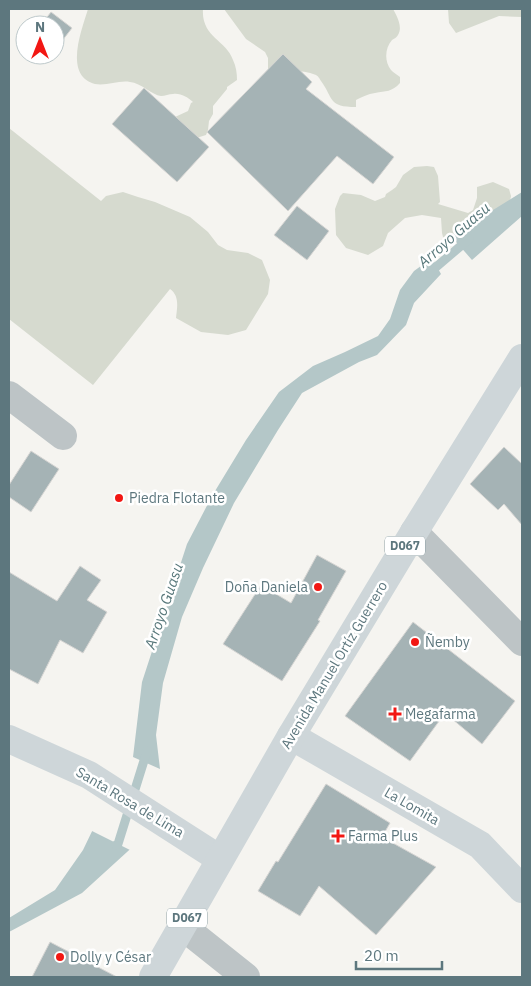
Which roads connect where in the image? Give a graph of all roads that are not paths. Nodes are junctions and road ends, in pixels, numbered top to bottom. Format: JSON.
{"nodes":[{"id":1,"x":522,"y":358,"type":"edge"},
{"id":2,"x":9,"y":395,"type":"edge"},
{"id":3,"x":63,"y":436,"type":"dead end"},
{"id":4,"x":414,"y":532,"type":"junction"},
{"id":5,"x":522,"y":642,"type":"edge"},
{"id":6,"x":291,"y":736,"type":"junction"},
{"id":7,"x":9,"y":739,"type":"edge"},
{"id":8,"x":220,"y":859,"type":"junction"},
{"id":9,"x":522,"y":889,"type":"edge"},
{"id":10,"x":182,"y":926,"type":"junction"},
{"id":11,"x":153,"y":977,"type":"edge"},
{"id":12,"x":246,"y":977,"type":"edge"}],
"edges":[{"from":1,"to":4,"type":"main road","name":"Avenida Manuel Ortíz Guerrero","number":"D067"},
{"from":2,"to":3,"type":"street"},
{"from":4,"to":5,"type":"street"},
{"from":4,"to":6,"type":"main road","name":"Avenida Manuel Ortíz Guerrero","number":"D067"},
{"from":6,"to":8,"type":"main road","name":"Avenida Manuel Ortíz Guerrero","number":"D067"},
{"from":6,"to":9,"type":"main road","name":"La Lomita"},
{"from":7,"to":8,"type":"main road","name":"Santa Rosa de Lima"},
{"from":8,"to":10,"type":"main road","name":"Avenida Manuel Ortíz Guerrero","number":"D067"},
{"from":10,"to":11,"type":"main road","name":"Avenida Manuel Ortíz Guerrero","number":"D067"},
{"from":10,"to":12,"type":"street"}]}
